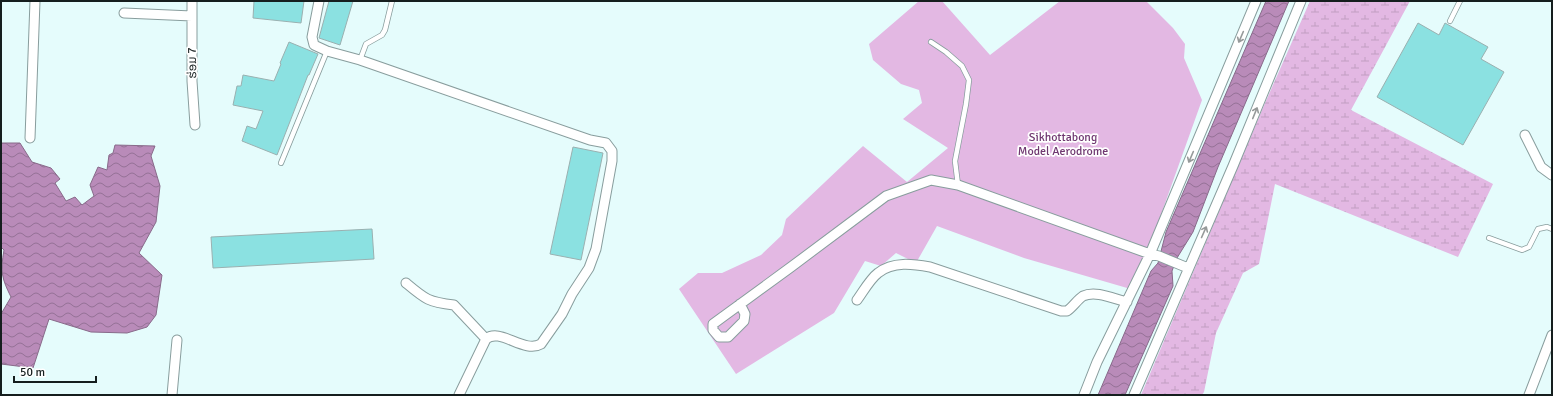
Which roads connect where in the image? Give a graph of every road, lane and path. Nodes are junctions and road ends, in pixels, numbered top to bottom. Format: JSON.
{"nodes":[{"id":1,"x":35,"y":1,"type":"edge"},
{"id":2,"x":192,"y":1,"type":"edge"},
{"id":3,"x":319,"y":1,"type":"edge"},
{"id":4,"x":392,"y":1,"type":"edge"},
{"id":5,"x":1256,"y":1,"type":"edge"},
{"id":6,"x":1301,"y":1,"type":"edge"},
{"id":7,"x":1460,"y":1,"type":"edge"},
{"id":8,"x":124,"y":13,"type":"dead end"},
{"id":9,"x":192,"y":16,"type":"junction"},
{"id":10,"x":1450,"y":21,"type":"dead end"},
{"id":11,"x":931,"y":42,"type":"dead end"},
{"id":12,"x":327,"y":51,"type":"junction"},
{"id":13,"x":360,"y":60,"type":"junction"},
{"id":14,"x":195,"y":125,"type":"dead end"},
{"id":15,"x":1525,"y":135,"type":"dead end"},
{"id":16,"x":30,"y":138,"type":"dead end"},
{"id":17,"x":281,"y":163,"type":"dead end"},
{"id":18,"x":1552,"y":175,"type":"edge"},
{"id":19,"x":958,"y":185,"type":"junction"},
{"id":20,"x":1552,"y":229,"type":"edge"},
{"id":21,"x":1489,"y":238,"type":"dead end"},
{"id":22,"x":1155,"y":255,"type":"junction"},
{"id":23,"x":1184,"y":266,"type":"junction"},
{"id":24,"x":406,"y":283,"type":"dead end"},
{"id":25,"x":857,"y":300,"type":"dead end"},
{"id":26,"x":1127,"y":302,"type":"junction"},
{"id":27,"x":740,"y":304,"type":"dead end"},
{"id":28,"x":1552,"y":335,"type":"edge"},
{"id":29,"x":486,"y":338,"type":"junction"},
{"id":30,"x":177,"y":340,"type":"dead end"},
{"id":31,"x":172,"y":395,"type":"edge"},
{"id":32,"x":459,"y":395,"type":"edge"},
{"id":33,"x":1084,"y":395,"type":"edge"},
{"id":34,"x":1134,"y":395,"type":"edge"},
{"id":35,"x":1529,"y":395,"type":"edge"}],
"edges":[{"from":1,"to":16,"type":"street"},
{"from":2,"to":9,"type":"street","name":"ຮ່ອມ 7"},
{"from":3,"to":12,"type":"street"},
{"from":4,"to":13,"type":"lane"},
{"from":5,"to":22,"type":"street","one_way":true},
{"from":23,"to":6,"type":"street","one_way":true},
{"from":7,"to":10,"type":"lane"},
{"from":8,"to":9,"type":"street"},
{"from":9,"to":14,"type":"street","name":"ຮ່ອມ 7"},
{"from":11,"to":19,"type":"lane"},
{"from":12,"to":13,"type":"street"},
{"from":12,"to":17,"type":"lane"},
{"from":13,"to":29,"type":"street"},
{"from":15,"to":18,"type":"street"},
{"from":19,"to":22,"type":"street"},
{"from":19,"to":27,"type":"street"},
{"from":20,"to":21,"type":"lane"},
{"from":22,"to":23,"type":"street"},
{"from":22,"to":26,"type":"street"},
{"from":23,"to":34,"type":"street"},
{"from":24,"to":29,"type":"street"},
{"from":25,"to":26,"type":"street"},
{"from":26,"to":33,"type":"street"},
{"from":28,"to":35,"type":"street"},
{"from":29,"to":32,"type":"street"},
{"from":30,"to":31,"type":"street"}]}
